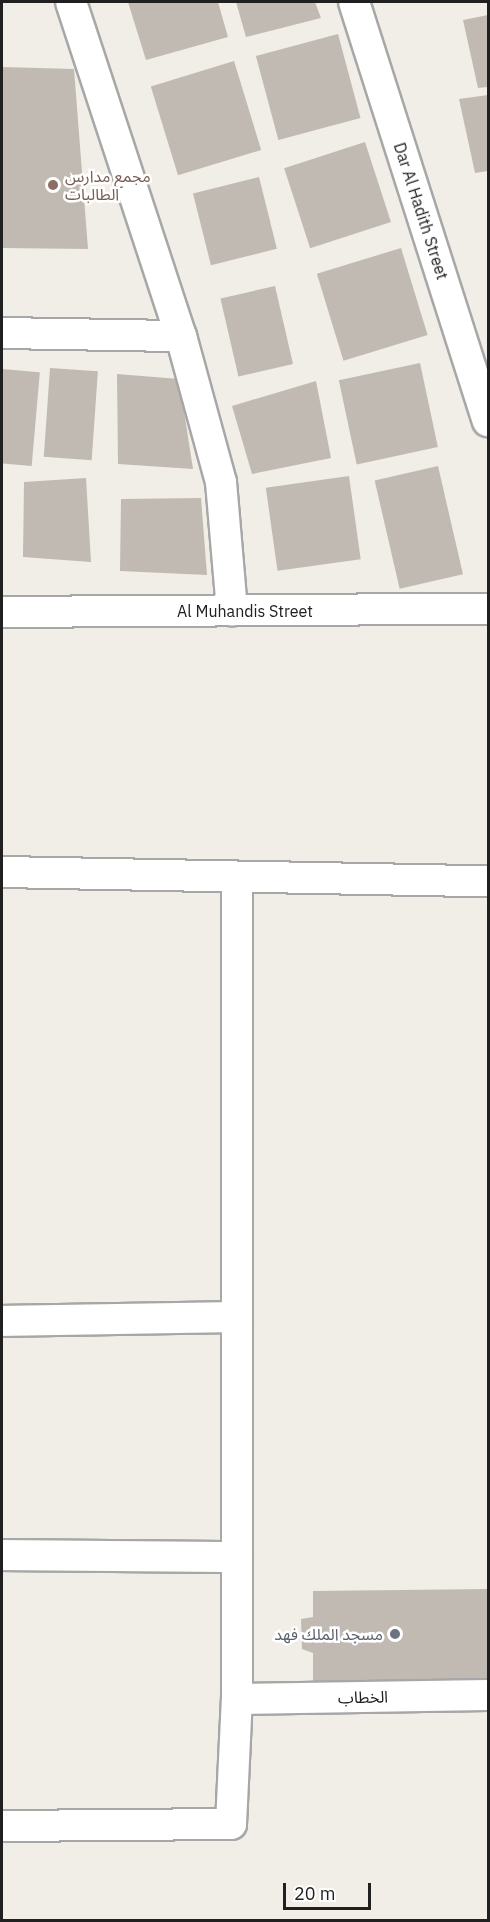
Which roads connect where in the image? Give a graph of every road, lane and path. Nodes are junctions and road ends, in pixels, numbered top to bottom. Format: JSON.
{"nodes":[{"id":1,"x":71,"y":2,"type":"edge"},
{"id":2,"x":354,"y":2,"type":"edge"},
{"id":3,"x":2,"y":333,"type":"edge"},
{"id":4,"x":181,"y":336,"type":"junction"},
{"id":5,"x":489,"y":421,"type":"edge"},
{"id":6,"x":489,"y":609,"type":"edge"},
{"id":7,"x":232,"y":611,"type":"junction"},
{"id":8,"x":2,"y":612,"type":"edge"},
{"id":9,"x":2,"y":873,"type":"edge"},
{"id":10,"x":237,"y":877,"type":"junction"},
{"id":11,"x":489,"y":881,"type":"edge"},
{"id":12,"x":237,"y":1317,"type":"junction"},
{"id":13,"x":2,"y":1320,"type":"edge"},
{"id":14,"x":2,"y":1555,"type":"edge"},
{"id":15,"x":237,"y":1557,"type":"junction"},
{"id":16,"x":489,"y":1695,"type":"edge"},
{"id":17,"x":237,"y":1699,"type":"junction"},
{"id":18,"x":2,"y":1826,"type":"edge"}],
"edges":[{"from":1,"to":4,"type":"street"},
{"from":2,"to":5,"type":"street","name":"Dar Al Hadith Street"},
{"from":3,"to":4,"type":"street"},
{"from":4,"to":7,"type":"street"},
{"from":6,"to":7,"type":"street","name":"Al Muhandis Street"},
{"from":7,"to":8,"type":"street","name":"Al Muhandis Street"},
{"from":9,"to":10,"type":"street"},
{"from":10,"to":11,"type":"street"},
{"from":10,"to":12,"type":"street"},
{"from":12,"to":13,"type":"street"},
{"from":12,"to":15,"type":"street"},
{"from":14,"to":15,"type":"street"},
{"from":15,"to":17,"type":"street"},
{"from":16,"to":17,"type":"street","name":"الخطاب"},
{"from":17,"to":18,"type":"street"}]}
